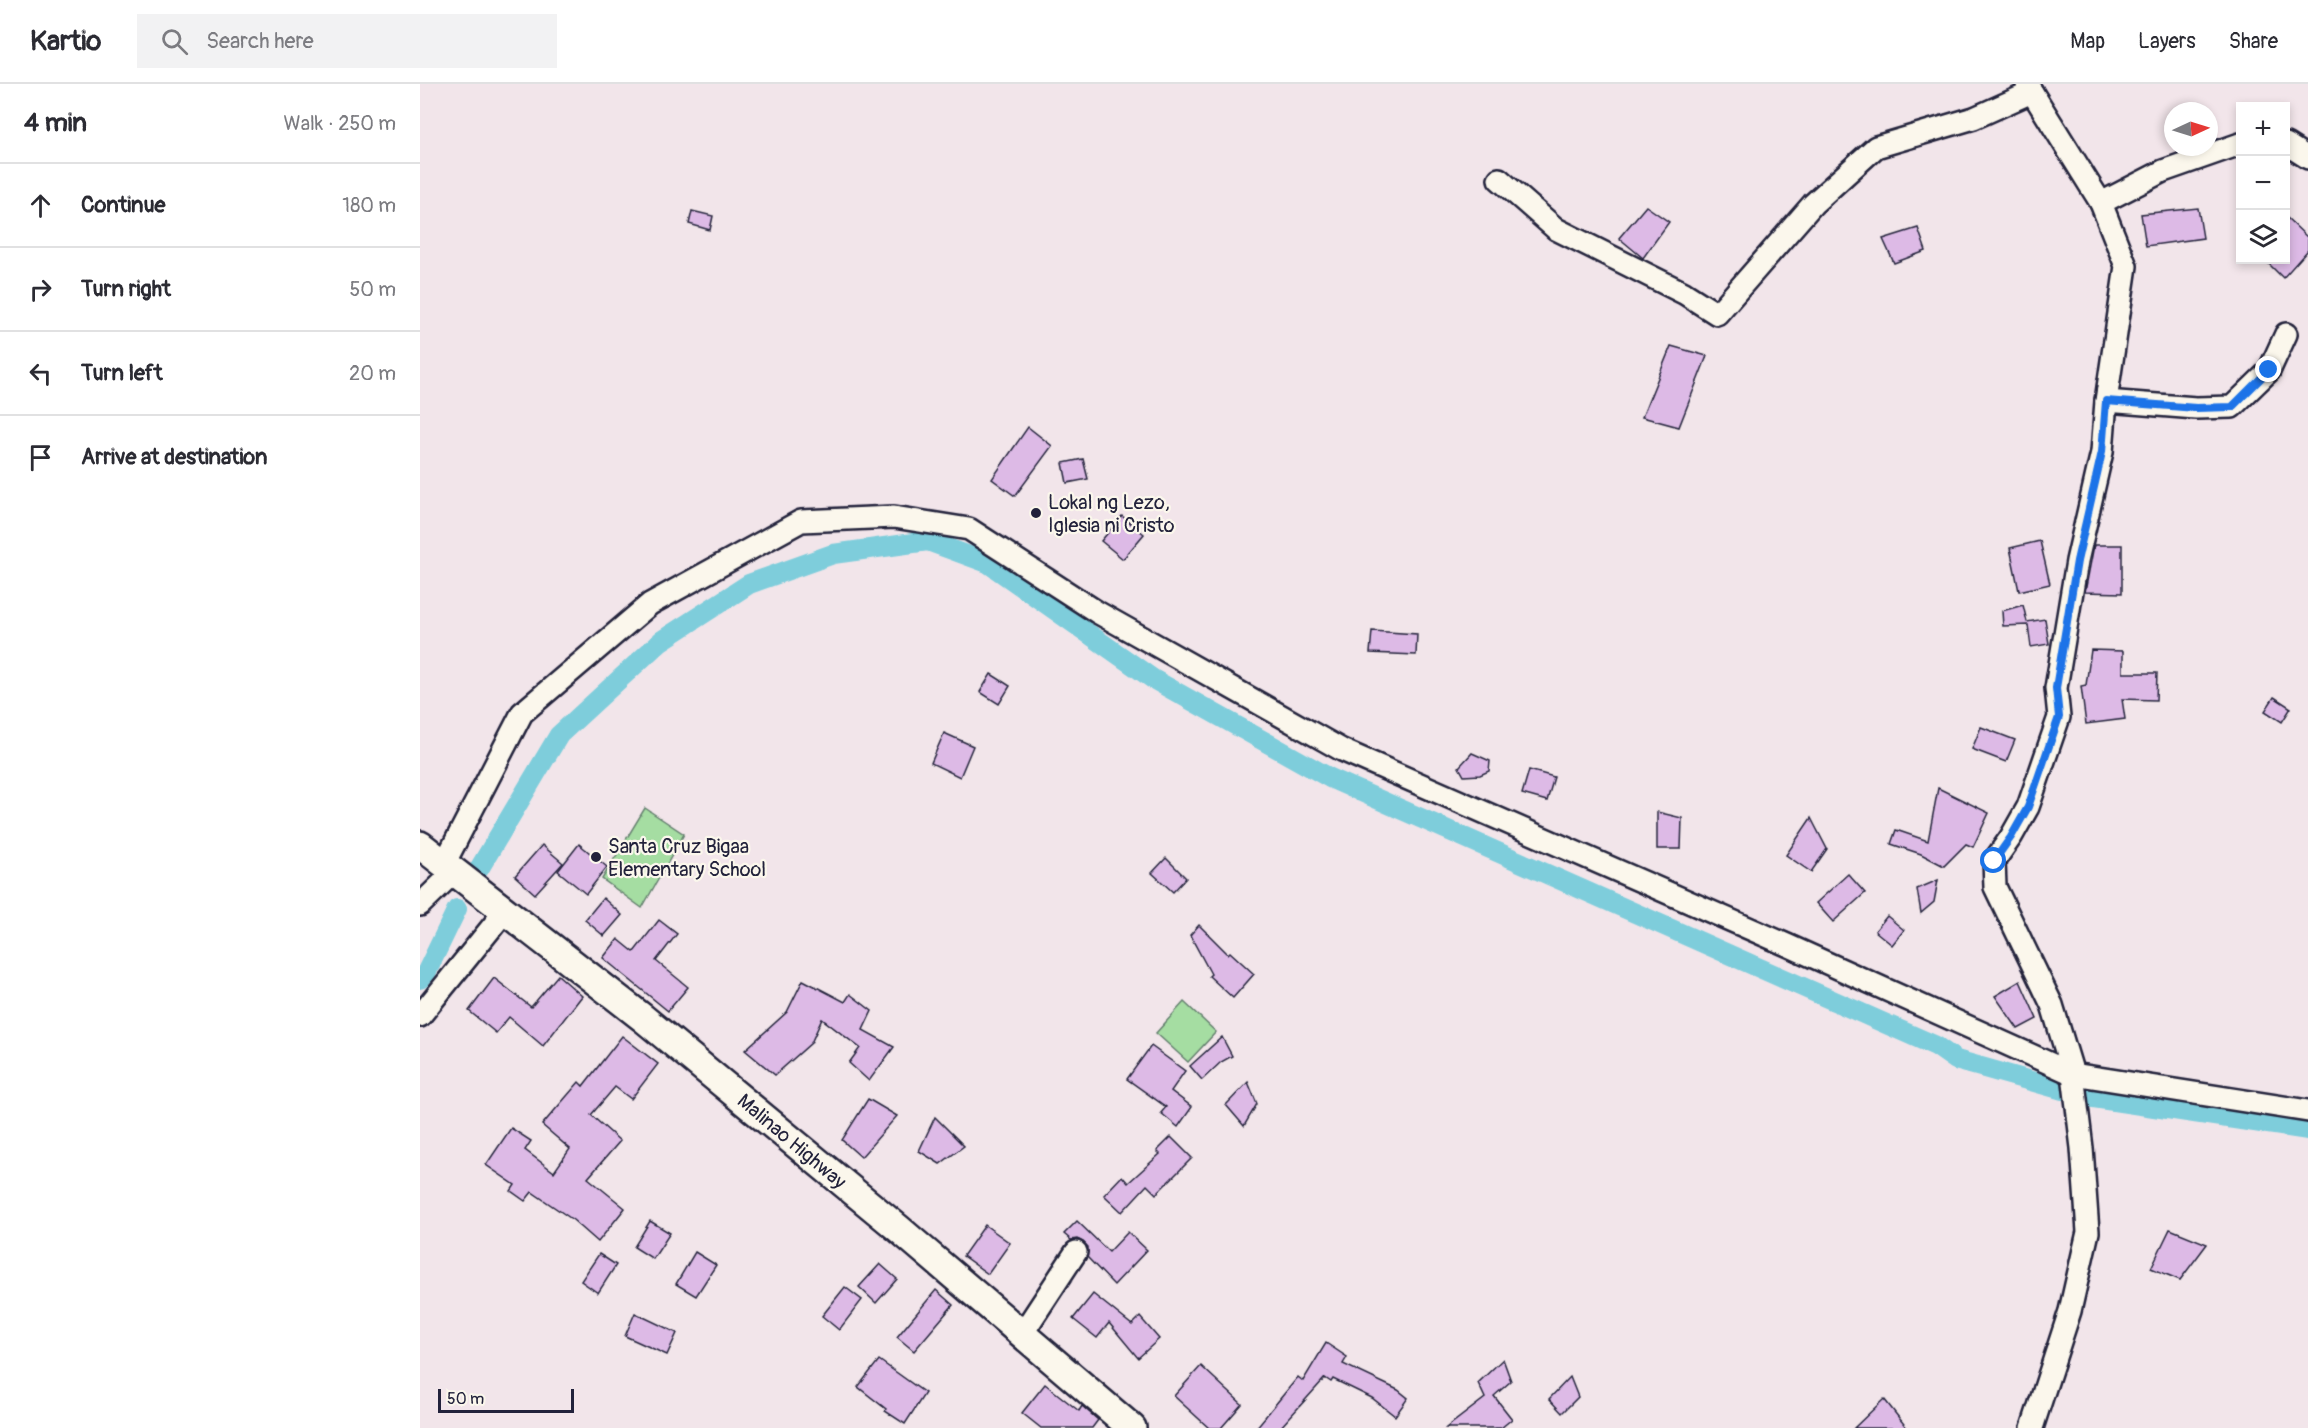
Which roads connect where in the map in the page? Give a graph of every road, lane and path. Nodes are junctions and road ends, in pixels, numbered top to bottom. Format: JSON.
{"nodes":[{"id":1,"x":2030,"y":88,"type":"edge"},
{"id":2,"x":2236,"y":146,"type":"edge"},
{"id":3,"x":2290,"y":147,"type":"edge"},
{"id":4,"x":2308,"y":158,"type":"edge"},
{"id":5,"x":1499,"y":179,"type":"dead end"},
{"id":6,"x":2102,"y":203,"type":"junction"},
{"id":7,"x":2286,"y":334,"type":"dead end"},
{"id":8,"x":2106,"y":401,"type":"junction"},
{"id":9,"x":420,"y":845,"type":"edge"},
{"id":10,"x":449,"y":868,"type":"junction"},
{"id":11,"x":420,"y":905,"type":"edge"},
{"id":12,"x":505,"y":911,"type":"junction"},
{"id":13,"x":420,"y":1016,"type":"edge"},
{"id":14,"x":2073,"y":1074,"type":"junction"},
{"id":15,"x":2308,"y":1111,"type":"edge"},
{"id":16,"x":1076,"y":1252,"type":"dead end"},
{"id":17,"x":1022,"y":1334,"type":"junction"},
{"id":18,"x":1132,"y":1428,"type":"edge"},
{"id":19,"x":2032,"y":1428,"type":"edge"}],
"edges":[{"from":1,"to":5,"type":"street"},
{"from":1,"to":6,"type":"street"},
{"from":2,"to":6,"type":"street"},
{"from":3,"to":4,"type":"street"},
{"from":6,"to":8,"type":"street"},
{"from":7,"to":8,"type":"street"},
{"from":8,"to":14,"type":"street"},
{"from":9,"to":10,"type":"main road","name":"Malinao Highway"},
{"from":10,"to":11,"type":"street"},
{"from":10,"to":12,"type":"main road","name":"Malinao Highway"},
{"from":10,"to":14,"type":"street"},
{"from":12,"to":13,"type":"street"},
{"from":12,"to":17,"type":"main road","name":"Malinao Highway"},
{"from":14,"to":15,"type":"street"},
{"from":14,"to":19,"type":"street"},
{"from":16,"to":17,"type":"street"},
{"from":17,"to":18,"type":"main road","name":"Malinao Highway"}]}
